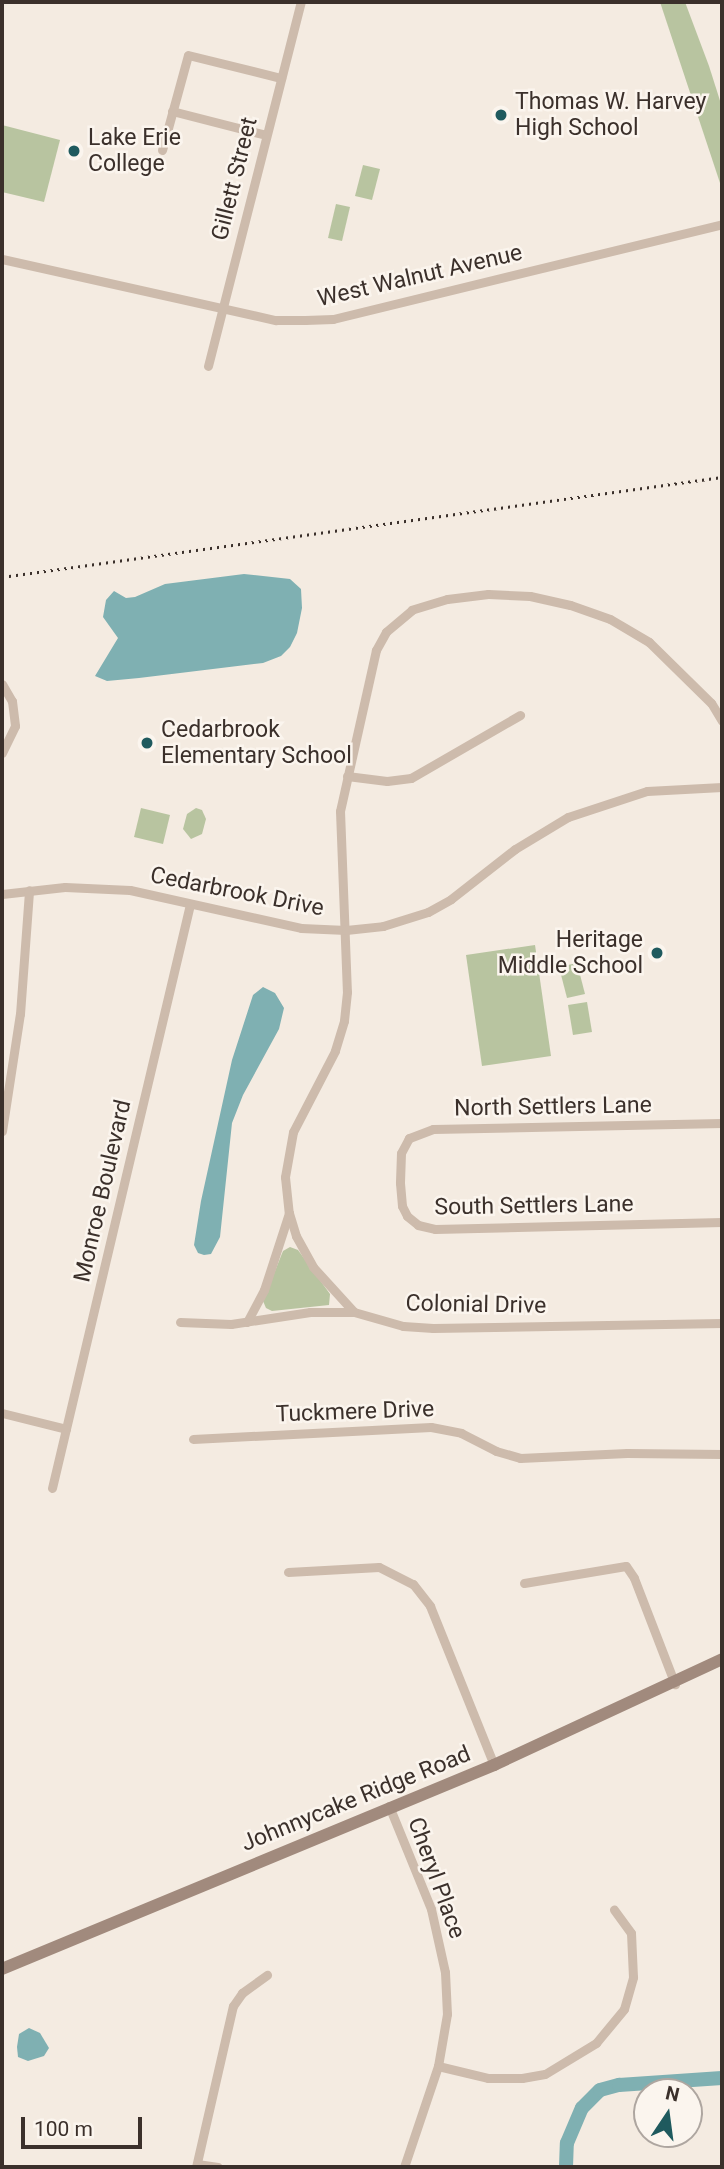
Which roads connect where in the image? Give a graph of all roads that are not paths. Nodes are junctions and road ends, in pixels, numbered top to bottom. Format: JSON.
{"nodes":[{"id":1,"x":301,"y":2,"type":"edge"},
{"id":2,"x":281,"y":78,"type":"junction"},
{"id":3,"x":172,"y":111,"type":"junction"},
{"id":4,"x":266,"y":135,"type":"junction"},
{"id":5,"x":162,"y":150,"type":"dead end"},
{"id":6,"x":722,"y":224,"type":"edge"},
{"id":7,"x":2,"y":259,"type":"edge"},
{"id":8,"x":223,"y":308,"type":"junction"},
{"id":9,"x":208,"y":366,"type":"dead end"},
{"id":10,"x":2,"y":684,"type":"edge"},
{"id":11,"x":520,"y":715,"type":"dead end"},
{"id":12,"x":722,"y":720,"type":"edge"},
{"id":13,"x":2,"y":754,"type":"edge"},
{"id":14,"x":347,"y":776,"type":"junction"},
{"id":15,"x":722,"y":787,"type":"edge"},
{"id":16,"x":29,"y":890,"type":"junction"},
{"id":17,"x":2,"y":894,"type":"edge"},
{"id":18,"x":190,"y":904,"type":"junction"},
{"id":19,"x":346,"y":930,"type":"junction"},
{"id":20,"x":722,"y":1123,"type":"edge"},
{"id":21,"x":2,"y":1130,"type":"edge"},
{"id":22,"x":401,"y":1160,"type":"joint"},
{"id":23,"x":289,"y":1213,"type":"junction"},
{"id":24,"x":722,"y":1222,"type":"edge"},
{"id":25,"x":354,"y":1312,"type":"junction"},
{"id":26,"x":180,"y":1322,"type":"dead end"},
{"id":27,"x":247,"y":1322,"type":"junction"},
{"id":28,"x":722,"y":1322,"type":"edge"},
{"id":29,"x":2,"y":1413,"type":"edge"},
{"id":30,"x":66,"y":1429,"type":"junction"},
{"id":31,"x":193,"y":1439,"type":"dead end"},
{"id":32,"x":722,"y":1454,"type":"edge"},
{"id":33,"x":52,"y":1488,"type":"dead end"},
{"id":34,"x":288,"y":1572,"type":"dead end"},
{"id":35,"x":524,"y":1583,"type":"dead end"},
{"id":36,"x":722,"y":1659,"type":"edge"},
{"id":37,"x":675,"y":1684,"type":"junction"},
{"id":38,"x":494,"y":1765,"type":"junction"},
{"id":39,"x":389,"y":1806,"type":"junction"},
{"id":40,"x":614,"y":1910,"type":"dead end"},
{"id":41,"x":2,"y":1969,"type":"edge"},
{"id":42,"x":267,"y":1975,"type":"dead end"},
{"id":43,"x":438,"y":2066,"type":"junction"},
{"id":44,"x":197,"y":2165,"type":"edge"},
{"id":45,"x":218,"y":2167,"type":"edge"},
{"id":46,"x":404,"y":2167,"type":"edge"}],
"edges":[{"from":1,"to":2,"type":"street","name":"Gillett Street"},
{"from":2,"to":3,"type":"street"},
{"from":2,"to":4,"type":"street","name":"Gillett Street"},
{"from":3,"to":4,"type":"street"},
{"from":3,"to":5,"type":"street"},
{"from":4,"to":8,"type":"street","name":"Gillett Street"},
{"from":6,"to":8,"type":"street","name":"West Walnut Avenue"},
{"from":7,"to":8,"type":"street","name":"West Walnut Avenue"},
{"from":8,"to":9,"type":"street","name":"Gillett Street"},
{"from":10,"to":13,"type":"street"},
{"from":11,"to":14,"type":"street"},
{"from":12,"to":14,"type":"street"},
{"from":14,"to":19,"type":"street"},
{"from":15,"to":19,"type":"street","name":"Cedarbrook Drive"},
{"from":16,"to":17,"type":"street","name":"Cedarbrook Drive"},
{"from":16,"to":18,"type":"street","name":"Cedarbrook Drive"},
{"from":16,"to":21,"type":"street"},
{"from":18,"to":19,"type":"street","name":"Cedarbrook Drive"},
{"from":18,"to":30,"type":"street","name":"Monroe Boulevard"},
{"from":19,"to":23,"type":"street"},
{"from":20,"to":22,"type":"street","name":"North Settlers Lane"},
{"from":22,"to":24,"type":"street","name":"South Settlers Lane"},
{"from":23,"to":25,"type":"street"},
{"from":23,"to":27,"type":"street"},
{"from":25,"to":27,"type":"street","name":"Colonial Drive"},
{"from":25,"to":28,"type":"street","name":"Colonial Drive"},
{"from":26,"to":27,"type":"street","name":"Colonial Drive"},
{"from":29,"to":30,"type":"street"},
{"from":30,"to":33,"type":"street","name":"Monroe Boulevard"},
{"from":31,"to":32,"type":"street","name":"Tuckmere Drive"},
{"from":34,"to":38,"type":"street"},
{"from":35,"to":37,"type":"street"},
{"from":36,"to":37,"type":"main road","name":"Johnnycake Ridge Road"},
{"from":37,"to":38,"type":"main road","name":"Johnnycake Ridge Road"},
{"from":38,"to":39,"type":"main road","name":"Johnnycake Ridge Road"},
{"from":39,"to":41,"type":"main road","name":"Johnnycake Ridge Road"},
{"from":39,"to":43,"type":"street","name":"Cheryl Place"},
{"from":40,"to":43,"type":"street"},
{"from":42,"to":44,"type":"street"},
{"from":43,"to":46,"type":"street","name":"Cheryl Place"},
{"from":44,"to":45,"type":"street"}]}
